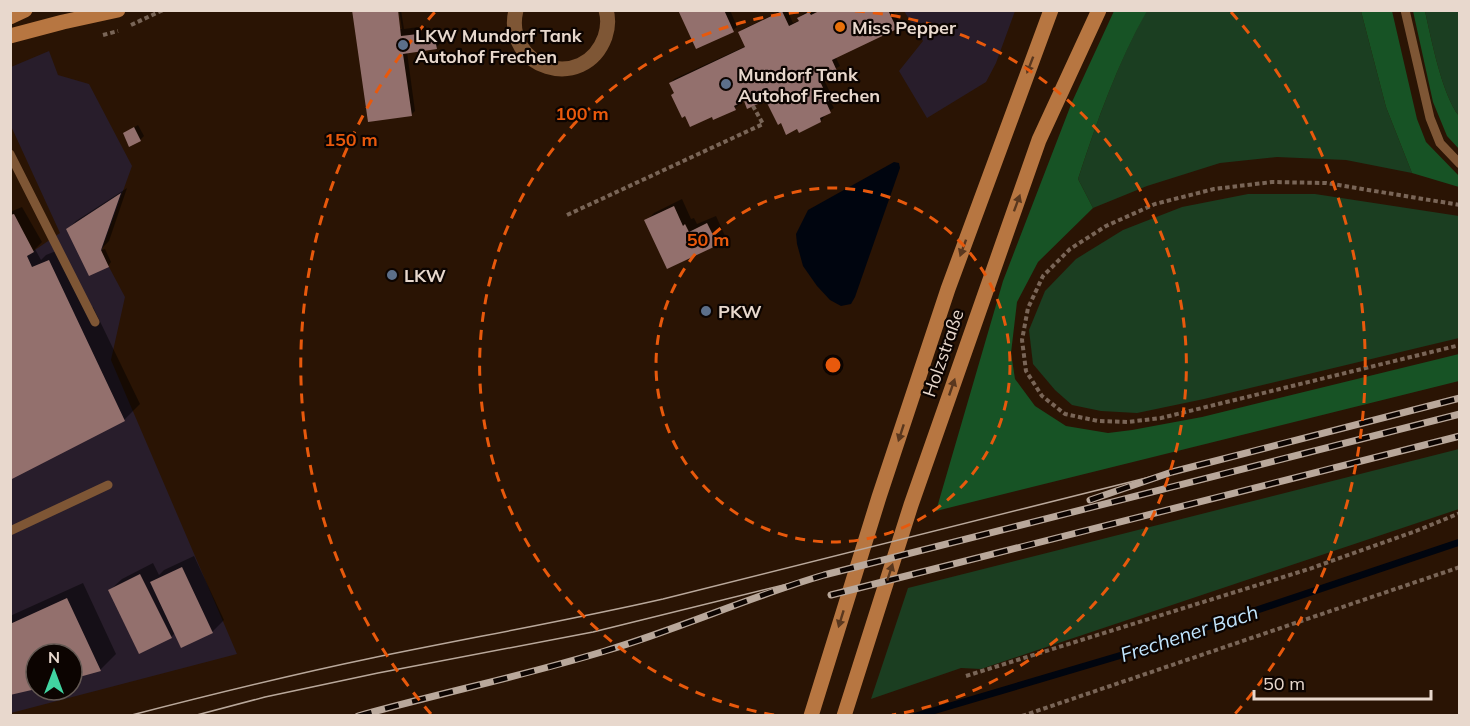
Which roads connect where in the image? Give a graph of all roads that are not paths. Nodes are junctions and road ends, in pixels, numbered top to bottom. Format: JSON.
{"nodes":[{"id":1,"x":25,"y":10,"type":"edge"},
{"id":2,"x":118,"y":10,"type":"edge"},
{"id":3,"x":516,"y":10,"type":"edge"},
{"id":4,"x":606,"y":10,"type":"edge"},
{"id":5,"x":1051,"y":10,"type":"edge"},
{"id":6,"x":1099,"y":10,"type":"edge"},
{"id":7,"x":1405,"y":10,"type":"edge"},
{"id":8,"x":10,"y":17,"type":"edge"},
{"id":9,"x":10,"y":36,"type":"edge"},
{"id":10,"x":10,"y":154,"type":"edge"},
{"id":11,"x":1460,"y":164,"type":"edge"},
{"id":12,"x":95,"y":322,"type":"dead end"},
{"id":13,"x":108,"y":485,"type":"dead end"},
{"id":14,"x":10,"y":531,"type":"edge"},
{"id":15,"x":846,"y":712,"type":"edge"},
{"id":16,"x":811,"y":716,"type":"edge"}],
"edges":[{"from":1,"to":8,"type":"main road"},
{"from":2,"to":9,"type":"main road"},
{"from":3,"to":4,"type":"street"},
{"from":5,"to":16,"type":"main road","name":"Holzstraße","one_way":true},
{"from":15,"to":6,"type":"main road","name":"Holzstraße","one_way":true},
{"from":7,"to":11,"type":"lane"},
{"from":10,"to":12,"type":"lane"},
{"from":13,"to":14,"type":"lane"}]}
